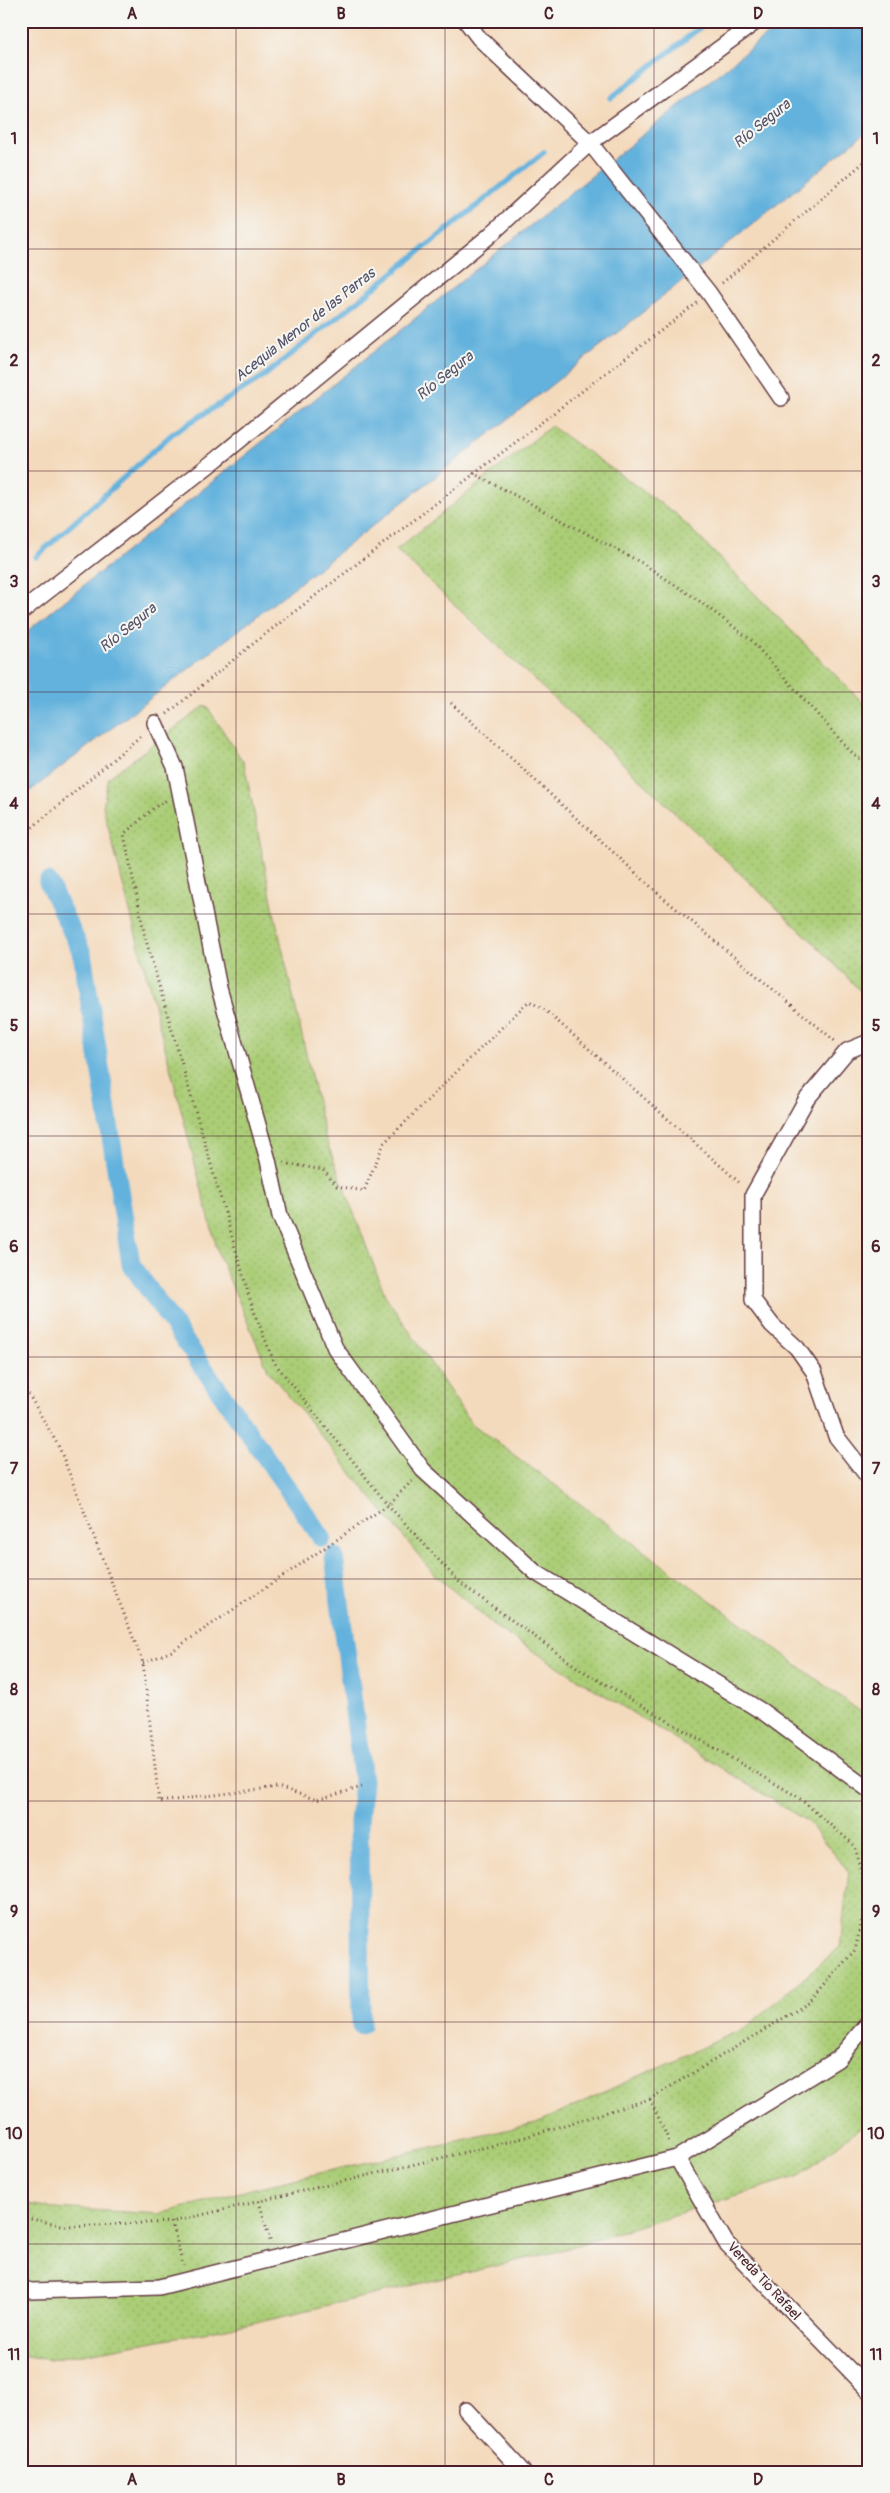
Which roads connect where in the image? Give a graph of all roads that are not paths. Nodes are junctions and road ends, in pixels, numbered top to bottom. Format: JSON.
{"nodes":[{"id":1,"x":466,"y":21,"type":"edge"},
{"id":2,"x":757,"y":21,"type":"edge"},
{"id":3,"x":590,"y":143,"type":"junction"},
{"id":4,"x":781,"y":398,"type":"dead end"},
{"id":5,"x":21,"y":612,"type":"edge"},
{"id":6,"x":155,"y":723,"type":"road end"},
{"id":7,"x":869,"y":1042,"type":"edge"},
{"id":8,"x":869,"y":1478,"type":"edge"},
{"id":9,"x":869,"y":1790,"type":"edge"},
{"id":10,"x":869,"y":2022,"type":"edge"},
{"id":11,"x":677,"y":2158,"type":"junction"},
{"id":12,"x":21,"y":2288,"type":"edge"},
{"id":13,"x":869,"y":2390,"type":"edge"},
{"id":14,"x":466,"y":2410,"type":"dead end"},
{"id":15,"x":523,"y":2472,"type":"edge"}],
"edges":[{"from":1,"to":3,"type":"street"},
{"from":2,"to":3,"type":"street"},
{"from":3,"to":4,"type":"street"},
{"from":3,"to":5,"type":"street"},
{"from":6,"to":9,"type":"street"},
{"from":7,"to":8,"type":"street"},
{"from":10,"to":11,"type":"street"},
{"from":11,"to":12,"type":"street"},
{"from":11,"to":13,"type":"street","name":"Vereda Tio Rafael"},
{"from":14,"to":15,"type":"street"}]}
